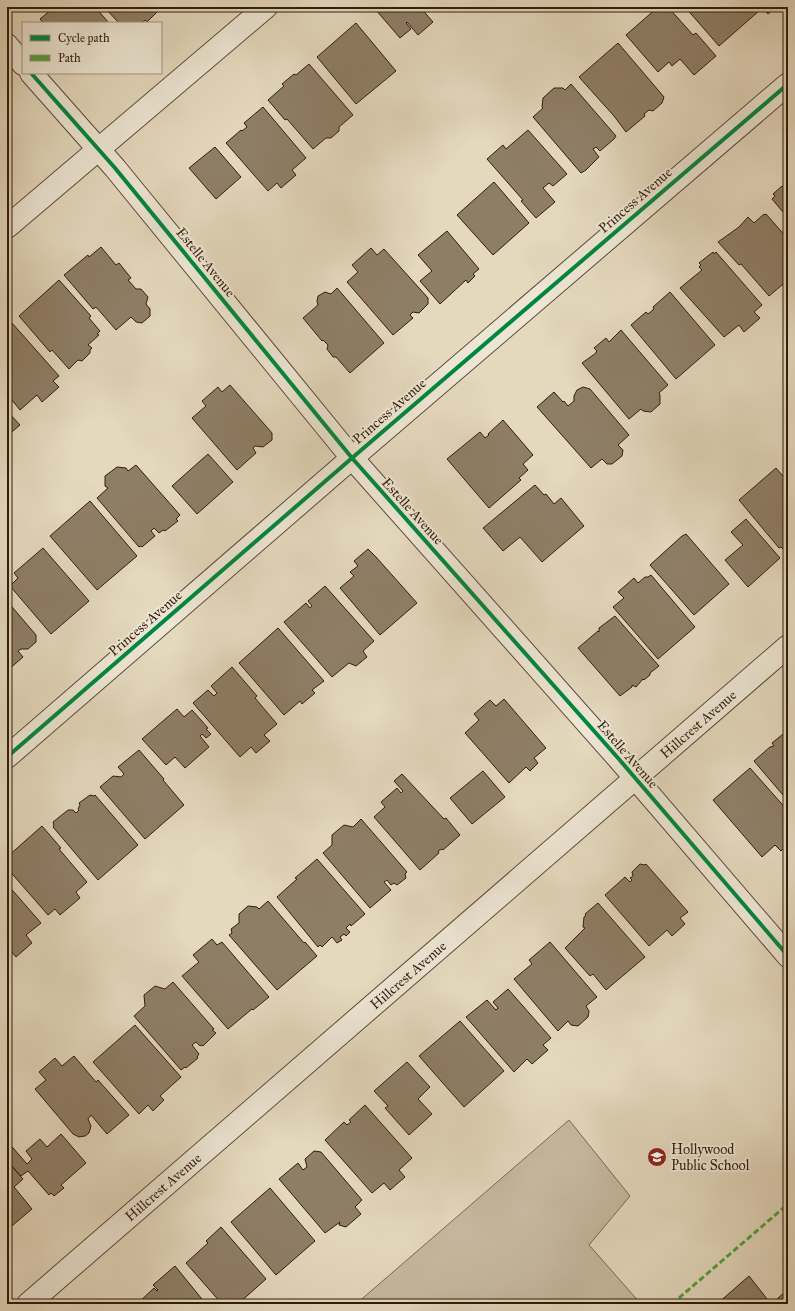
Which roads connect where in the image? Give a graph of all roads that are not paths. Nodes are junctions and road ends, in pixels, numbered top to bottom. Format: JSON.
{"nodes":[{"id":1,"x":266,"y":7,"type":"edge"},
{"id":2,"x":7,"y":46,"type":"edge"},
{"id":3,"x":22,"y":63,"type":"edge"},
{"id":4,"x":32,"y":74,"type":"edge"},
{"id":5,"x":788,"y":84,"type":"edge"},
{"id":6,"x":98,"y":149,"type":"junction"},
{"id":7,"x":7,"y":227,"type":"edge"},
{"id":8,"x":352,"y":458,"type":"junction"},
{"id":9,"x":788,"y":646,"type":"edge"},
{"id":10,"x":7,"y":757,"type":"edge"},
{"id":11,"x":635,"y":779,"type":"junction"},
{"id":12,"x":788,"y":956,"type":"edge"},
{"id":13,"x":28,"y":1304,"type":"edge"}],
"edges":[{"from":1,"to":6,"type":"street"},
{"from":2,"to":3,"type":"street"},
{"from":4,"to":6,"type":"street","name":"Estelle Avenue"},
{"from":5,"to":8,"type":"street","name":"Princess Avenue"},
{"from":6,"to":7,"type":"street"},
{"from":6,"to":8,"type":"street","name":"Estelle Avenue"},
{"from":8,"to":10,"type":"street","name":"Princess Avenue"},
{"from":8,"to":11,"type":"street","name":"Estelle Avenue"},
{"from":9,"to":11,"type":"street","name":"Hillcrest Avenue"},
{"from":11,"to":12,"type":"street","name":"Estelle Avenue"},
{"from":11,"to":13,"type":"street","name":"Hillcrest Avenue"}]}
